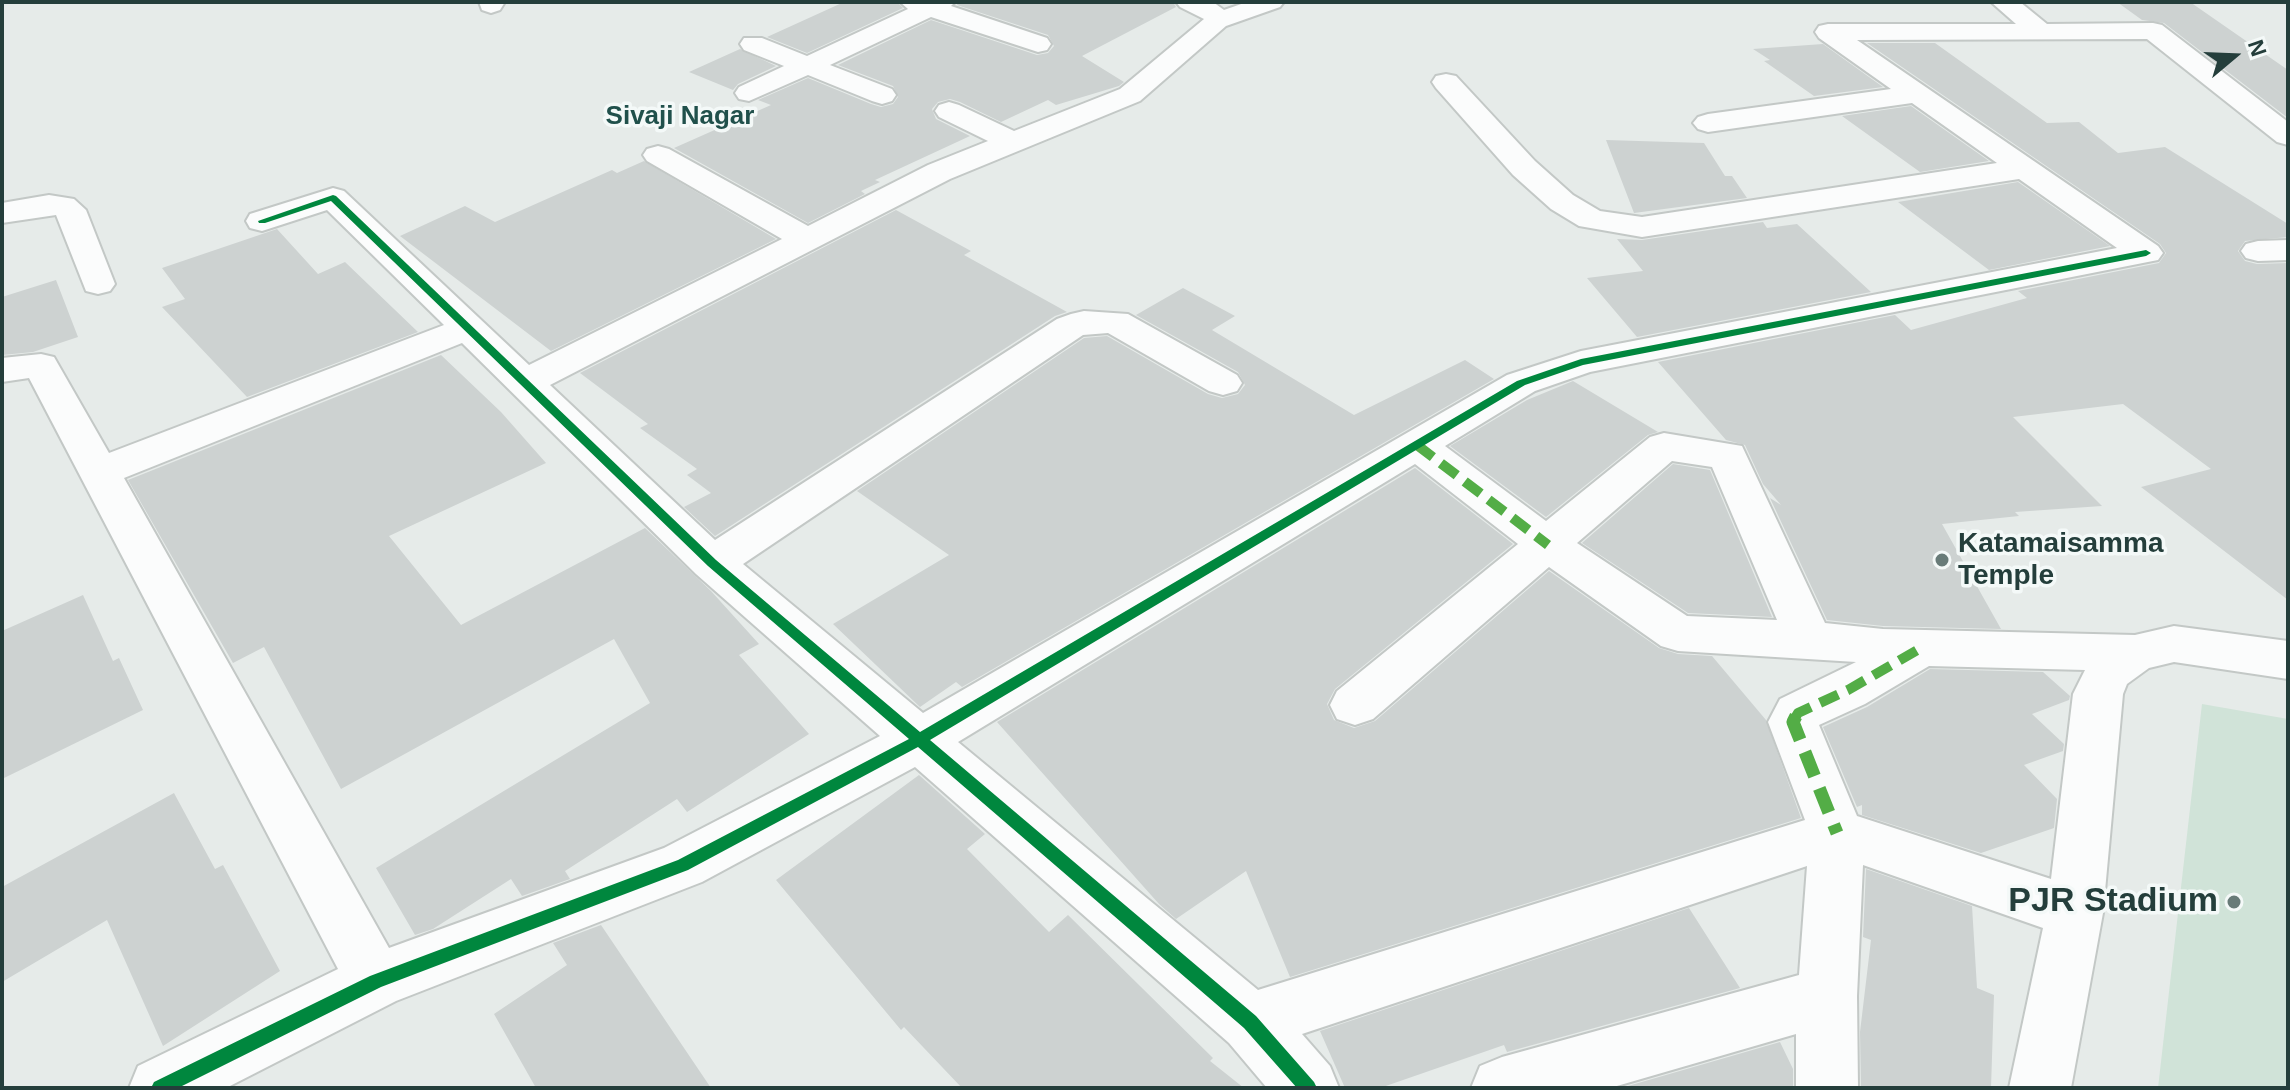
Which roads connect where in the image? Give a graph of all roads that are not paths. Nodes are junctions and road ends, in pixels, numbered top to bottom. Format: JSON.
{"nodes":[{"id":1,"x":1189,"y":2,"type":"edge"},
{"id":2,"x":1271,"y":2,"type":"edge"},
{"id":3,"x":2004,"y":2,"type":"edge"},
{"id":4,"x":928,"y":4,"type":"edge"},
{"id":5,"x":1217,"y":21,"type":"junction"},
{"id":6,"x":2041,"y":32,"type":"junction"},
{"id":7,"x":753,"y":44,"type":"dead end"},
{"id":8,"x":1038,"y":44,"type":"dead end"},
{"id":9,"x":806,"y":66,"type":"junction"},
{"id":10,"x":1446,"y":82,"type":"dead end"},
{"id":11,"x":749,"y":93,"type":"dead end"},
{"id":12,"x":1916,"y":94,"type":"junction"},
{"id":13,"x":882,"y":95,"type":"dead end"},
{"id":14,"x":949,"y":111,"type":"dead end"},
{"id":15,"x":1708,"y":123,"type":"dead end"},
{"id":16,"x":2288,"y":136,"type":"edge"},
{"id":17,"x":1013,"y":142,"type":"junction"},
{"id":18,"x":658,"y":155,"type":"dead end"},
{"id":19,"x":2022,"y":169,"type":"junction"},
{"id":20,"x":2,"y":213,"type":"edge"},
{"id":21,"x":262,"y":221,"type":"dead end"},
{"id":22,"x":807,"y":239,"type":"junction"},
{"id":23,"x":98,"y":284,"type":"dead end"},
{"id":24,"x":469,"y":328,"type":"junction"},
{"id":25,"x":2,"y":370,"type":"edge"},
{"id":26,"x":526,"y":382,"type":"junction"},
{"id":27,"x":1223,"y":383,"type":"dead end"},
{"id":28,"x":1417,"y":445,"type":"junction"},
{"id":29,"x":99,"y":472,"type":"junction"},
{"id":30,"x":1548,"y":545,"type":"junction"},
{"id":31,"x":712,"y":563,"type":"junction"},
{"id":32,"x":1809,"y":639,"type":"junction"},
{"id":33,"x":1921,"y":648,"type":"junction"},
{"id":34,"x":2135,"y":653,"type":"junction"},
{"id":35,"x":2288,"y":660,"type":"edge"},
{"id":36,"x":1355,"y":705,"type":"dead end"},
{"id":37,"x":919,"y":740,"type":"junction"},
{"id":38,"x":1837,"y":833,"type":"junction"},
{"id":39,"x":2075,"y":913,"type":"junction"},
{"id":40,"x":376,"y":981,"type":"junction"},
{"id":41,"x":1827,"y":996,"type":"junction"},
{"id":42,"x":1250,"y":1022,"type":"junction"},
{"id":43,"x":160,"y":1088,"type":"edge"},
{"id":44,"x":1308,"y":1088,"type":"edge"},
{"id":45,"x":1502,"y":1088,"type":"edge"},
{"id":46,"x":1827,"y":1088,"type":"edge"},
{"id":47,"x":2040,"y":1088,"type":"edge"}],
"edges":[{"from":1,"to":5,"type":"street"},
{"from":2,"to":5,"type":"street"},
{"from":3,"to":6,"type":"street"},
{"from":4,"to":8,"type":"street"},
{"from":4,"to":9,"type":"street"},
{"from":5,"to":17,"type":"street"},
{"from":6,"to":12,"type":"street"},
{"from":6,"to":16,"type":"street"},
{"from":7,"to":9,"type":"street"},
{"from":9,"to":11,"type":"street"},
{"from":9,"to":13,"type":"street"},
{"from":10,"to":19,"type":"street"},
{"from":12,"to":15,"type":"street"},
{"from":12,"to":19,"type":"street"},
{"from":14,"to":17,"type":"street"},
{"from":17,"to":22,"type":"street"},
{"from":18,"to":22,"type":"street"},
{"from":19,"to":28,"type":"street"},
{"from":20,"to":23,"type":"street"},
{"from":21,"to":24,"type":"street"},
{"from":22,"to":26,"type":"street"},
{"from":24,"to":26,"type":"street"},
{"from":24,"to":29,"type":"street"},
{"from":25,"to":29,"type":"street"},
{"from":26,"to":31,"type":"street"},
{"from":27,"to":31,"type":"street"},
{"from":28,"to":30,"type":"street"},
{"from":28,"to":37,"type":"street"},
{"from":29,"to":40,"type":"street"},
{"from":30,"to":32,"type":"street"},
{"from":30,"to":32,"type":"street"},
{"from":30,"to":36,"type":"street"},
{"from":31,"to":37,"type":"street"},
{"from":32,"to":33,"type":"street"},
{"from":33,"to":34,"type":"street"},
{"from":33,"to":38,"type":"street"},
{"from":34,"to":35,"type":"street"},
{"from":34,"to":39,"type":"street"},
{"from":37,"to":40,"type":"street"},
{"from":37,"to":42,"type":"street"},
{"from":38,"to":39,"type":"street"},
{"from":38,"to":41,"type":"street"},
{"from":38,"to":42,"type":"street"},
{"from":39,"to":47,"type":"street"},
{"from":40,"to":43,"type":"street"},
{"from":41,"to":45,"type":"street"},
{"from":41,"to":46,"type":"street"},
{"from":42,"to":44,"type":"street"}]}
